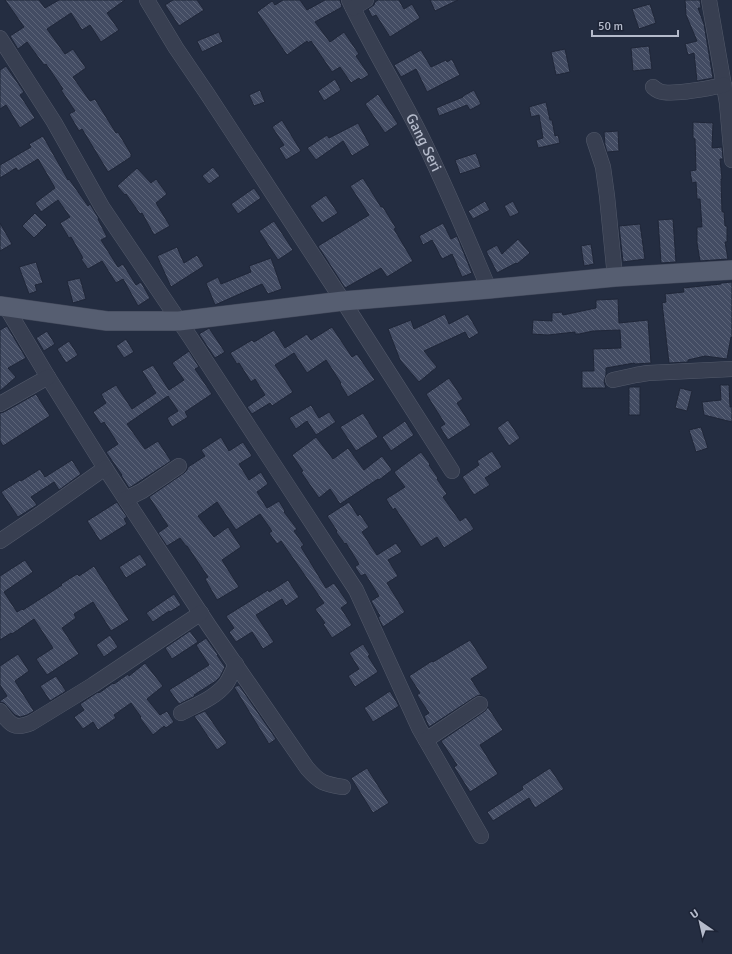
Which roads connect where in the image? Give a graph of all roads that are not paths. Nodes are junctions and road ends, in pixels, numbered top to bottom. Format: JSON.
{"nodes":[{"id":1,"x":147,"y":0,"type":"edge"},
{"id":2,"x":366,"y":0,"type":"edge"},
{"id":3,"x":709,"y":0,"type":"edge"},
{"id":4,"x":351,"y":4,"type":"edge"},
{"id":5,"x":0,"y":38,"type":"edge"},
{"id":6,"x":724,"y":85,"type":"junction"},
{"id":7,"x":653,"y":88,"type":"dead end"},
{"id":8,"x":731,"y":136,"type":"edge"},
{"id":9,"x":594,"y":140,"type":"dead end"},
{"id":10,"x":732,"y":160,"type":"edge"},
{"id":11,"x":732,"y":270,"type":"edge"},
{"id":12,"x":615,"y":277,"type":"junction"},
{"id":13,"x":489,"y":289,"type":"junction"},
{"id":14,"x":343,"y":300,"type":"junction"},
{"id":15,"x":3,"y":306,"type":"edge"},
{"id":16,"x":179,"y":321,"type":"junction"},
{"id":17,"x":732,"y":369,"type":"edge"},
{"id":18,"x":48,"y":377,"type":"junction"},
{"id":19,"x":613,"y":380,"type":"dead end"},
{"id":20,"x":0,"y":404,"type":"edge"},
{"id":21,"x":180,"y":466,"type":"dead end"},
{"id":22,"x":105,"y":468,"type":"junction"},
{"id":23,"x":452,"y":471,"type":"dead end"},
{"id":24,"x":126,"y":499,"type":"junction"},
{"id":25,"x":0,"y":541,"type":"edge"},
{"id":26,"x":201,"y":613,"type":"junction"},
{"id":27,"x":236,"y":664,"type":"junction"},
{"id":28,"x":480,"y":704,"type":"dead end"},
{"id":29,"x":0,"y":711,"type":"edge"},
{"id":30,"x":181,"y":713,"type":"dead end"},
{"id":31,"x":426,"y":740,"type":"junction"},
{"id":32,"x":343,"y":787,"type":"dead end"},
{"id":33,"x":481,"y":836,"type":"dead end"}],
"edges":[{"from":1,"to":14,"type":"street"},
{"from":2,"to":4,"type":"street"},
{"from":3,"to":6,"type":"street"},
{"from":4,"to":13,"type":"street","name":"Gang Seri"},
{"from":5,"to":16,"type":"street"},
{"from":6,"to":7,"type":"street"},
{"from":6,"to":8,"type":"street"},
{"from":8,"to":10,"type":"street"},
{"from":9,"to":12,"type":"street"},
{"from":11,"to":12,"type":"main road"},
{"from":12,"to":13,"type":"main road"},
{"from":13,"to":14,"type":"main road"},
{"from":14,"to":16,"type":"main road"},
{"from":14,"to":23,"type":"street"},
{"from":15,"to":16,"type":"main road"},
{"from":15,"to":18,"type":"street"},
{"from":16,"to":31,"type":"street"},
{"from":17,"to":19,"type":"street"},
{"from":18,"to":20,"type":"street"},
{"from":18,"to":22,"type":"street"},
{"from":21,"to":24,"type":"street"},
{"from":22,"to":24,"type":"street"},
{"from":22,"to":25,"type":"street"},
{"from":24,"to":26,"type":"street"},
{"from":26,"to":27,"type":"street"},
{"from":26,"to":29,"type":"street"},
{"from":27,"to":30,"type":"street"},
{"from":27,"to":32,"type":"street"},
{"from":28,"to":31,"type":"street"},
{"from":31,"to":33,"type":"street"}]}
